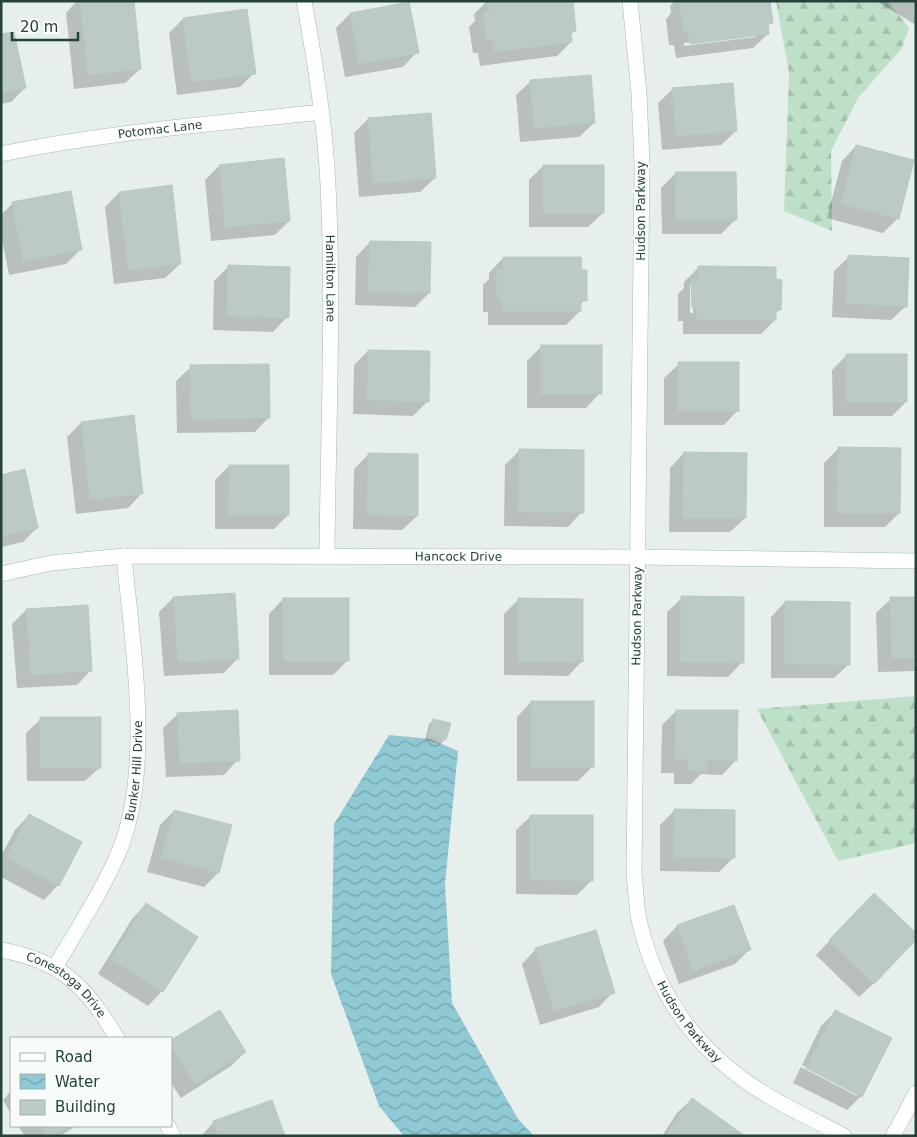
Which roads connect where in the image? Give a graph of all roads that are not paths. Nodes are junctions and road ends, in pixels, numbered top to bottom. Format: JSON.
{"nodes":[{"id":1,"x":304,"y":1,"type":"edge"},
{"id":2,"x":630,"y":1,"type":"edge"},
{"id":3,"x":321,"y":112,"type":"junction"},
{"id":4,"x":1,"y":154,"type":"edge"},
{"id":5,"x":327,"y":555,"type":"junction"},
{"id":6,"x":124,"y":556,"type":"junction"},
{"id":7,"x":638,"y":557,"type":"junction"},
{"id":8,"x":916,"y":561,"type":"edge"},
{"id":9,"x":1,"y":574,"type":"edge"},
{"id":10,"x":1,"y":950,"type":"edge"},
{"id":11,"x":55,"y":967,"type":"junction"},
{"id":12,"x":116,"y":1037,"type":"edge"},
{"id":13,"x":916,"y":1093,"type":"edge"},
{"id":14,"x":844,"y":1136,"type":"edge"},
{"id":15,"x":893,"y":1136,"type":"edge"}],
"edges":[{"from":1,"to":3,"type":"street","name":"Hamilton Lane"},
{"from":2,"to":7,"type":"street","name":"Hudson Parkway"},
{"from":3,"to":4,"type":"street","name":"Potomac Lane"},
{"from":3,"to":5,"type":"street","name":"Hamilton Lane"},
{"from":5,"to":6,"type":"street","name":"Hancock Drive"},
{"from":5,"to":7,"type":"street","name":"Hancock Drive"},
{"from":6,"to":9,"type":"street","name":"Hancock Drive"},
{"from":6,"to":11,"type":"street","name":"Bunker Hill Drive"},
{"from":7,"to":8,"type":"street","name":"Hancock Drive"},
{"from":7,"to":14,"type":"street","name":"Hudson Parkway"},
{"from":10,"to":11,"type":"street","name":"Conestoga Drive"},
{"from":11,"to":12,"type":"street","name":"Conestoga Drive"},
{"from":13,"to":15,"type":"street"}]}
